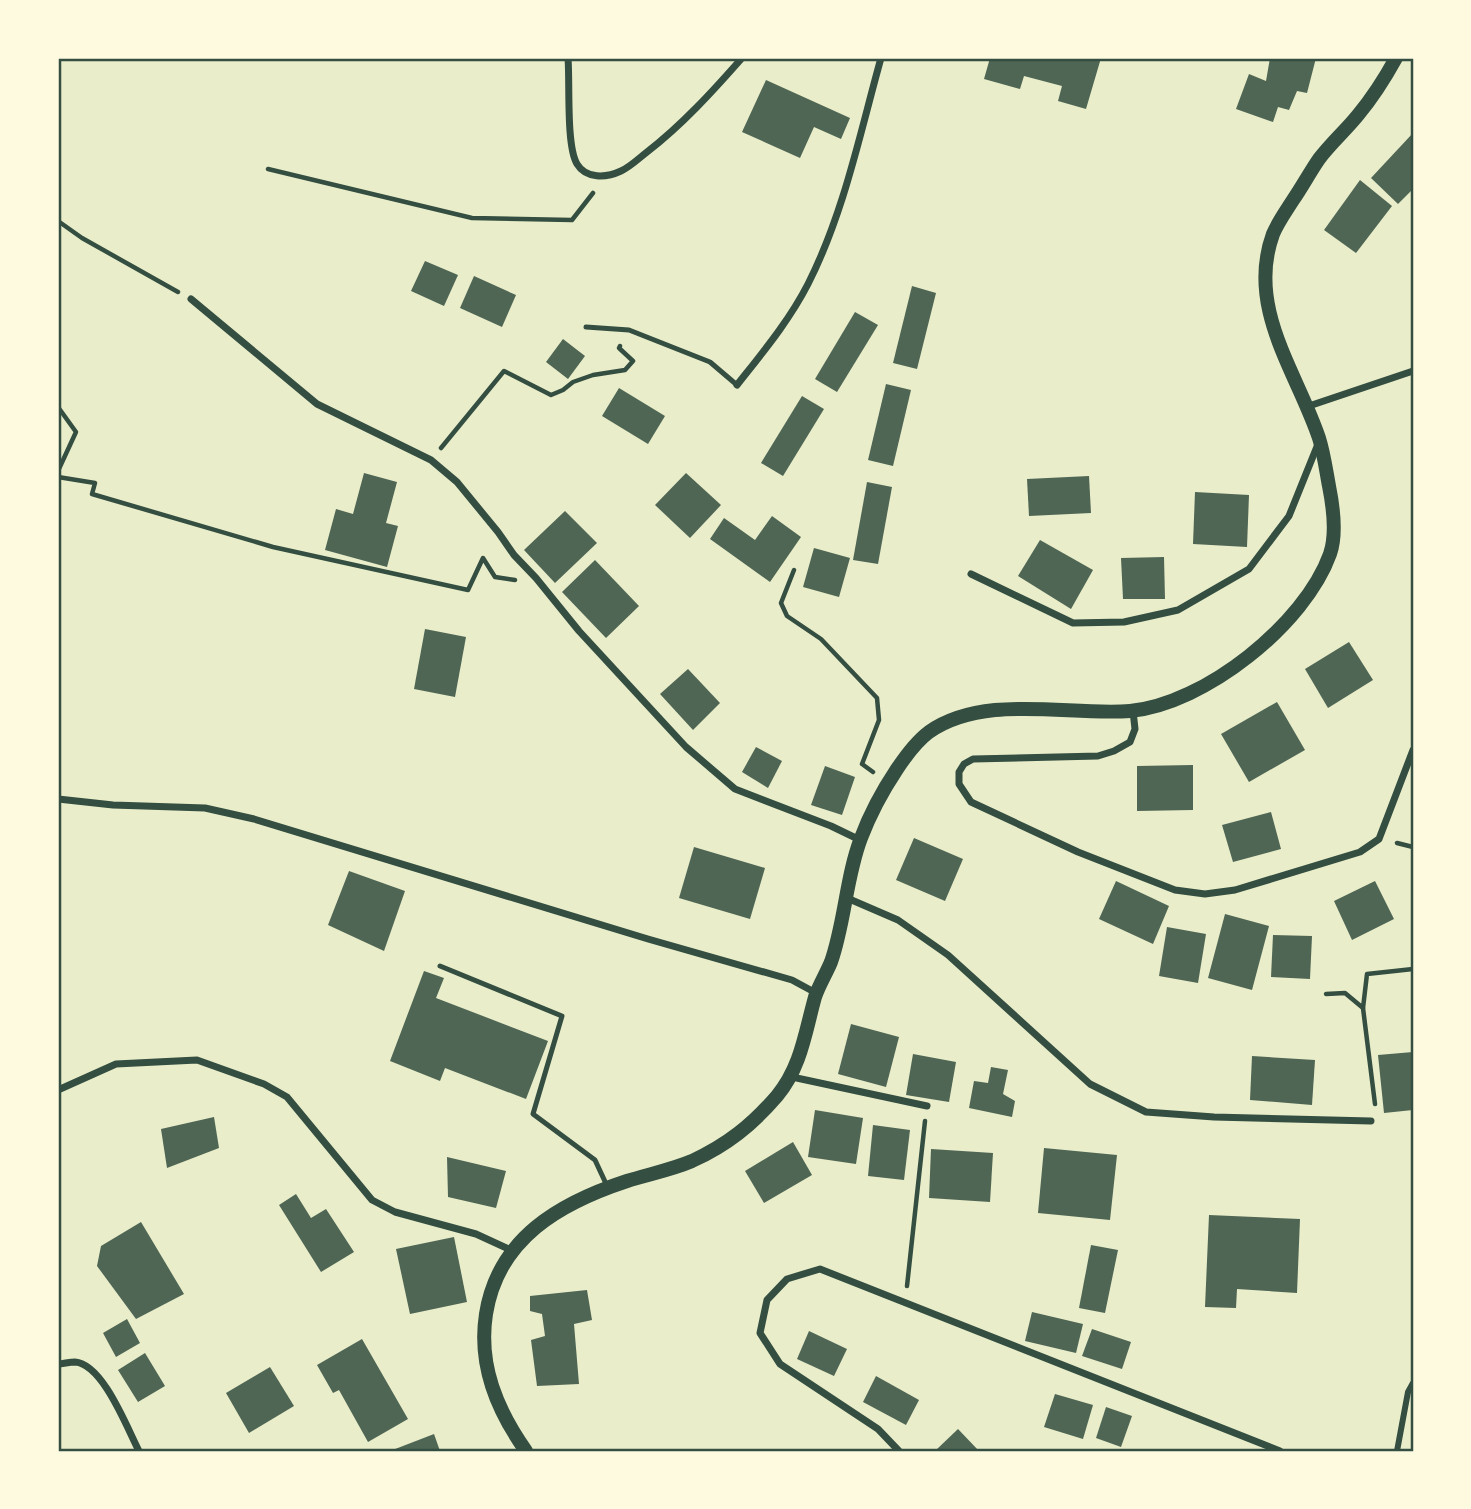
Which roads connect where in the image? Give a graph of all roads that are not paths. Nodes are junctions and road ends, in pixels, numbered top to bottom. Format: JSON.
{"nodes":[{"id":1,"x":568,"y":58,"type":"edge"},
{"id":2,"x":742,"y":58,"type":"edge"},
{"id":3,"x":881,"y":58,"type":"edge"},
{"id":4,"x":1396,"y":58,"type":"edge"},
{"id":5,"x":191,"y":299,"type":"road end"},
{"id":6,"x":586,"y":327,"type":"dead end"},
{"id":7,"x":1413,"y":371,"type":"edge"},
{"id":8,"x":737,"y":385,"type":"joint"},
{"id":9,"x":1306,"y":407,"type":"junction"},
{"id":10,"x":1320,"y":440,"type":"junction"},
{"id":11,"x":971,"y":574,"type":"dead end"},
{"id":12,"x":1133,"y":711,"type":"junction"},
{"id":13,"x":1413,"y":750,"type":"edge"},
{"id":14,"x":58,"y":799,"type":"edge"},
{"id":15,"x":860,"y":840,"type":"junction"},
{"id":16,"x":846,"y":897,"type":"junction"},
{"id":17,"x":440,"y":966,"type":"dead end"},
{"id":18,"x":816,"y":993,"type":"junction"},
{"id":19,"x":792,"y":1077,"type":"junction"},
{"id":20,"x":58,"y":1090,"type":"edge"},
{"id":21,"x":927,"y":1106,"type":"road end"},
{"id":22,"x":1371,"y":1121,"type":"road end"},
{"id":23,"x":608,"y":1188,"type":"junction"},
{"id":24,"x":513,"y":1251,"type":"junction"},
{"id":25,"x":58,"y":1364,"type":"edge"},
{"id":26,"x":1413,"y":1383,"type":"edge"},
{"id":27,"x":139,"y":1451,"type":"edge"},
{"id":28,"x":526,"y":1451,"type":"edge"},
{"id":29,"x":900,"y":1451,"type":"edge"},
{"id":30,"x":1280,"y":1451,"type":"edge"},
{"id":31,"x":1397,"y":1451,"type":"edge"}],
"edges":[{"from":1,"to":2,"type":"street"},
{"from":3,"to":8,"type":"street"},
{"from":4,"to":9,"type":"main road"},
{"from":5,"to":15,"type":"street"},
{"from":6,"to":8,"type":"lane"},
{"from":7,"to":9,"type":"street"},
{"from":9,"to":10,"type":"main road"},
{"from":10,"to":11,"type":"street"},
{"from":10,"to":12,"type":"main road"},
{"from":12,"to":13,"type":"street"},
{"from":12,"to":15,"type":"main road"},
{"from":14,"to":18,"type":"street"},
{"from":15,"to":16,"type":"main road"},
{"from":16,"to":18,"type":"main road"},
{"from":16,"to":22,"type":"street"},
{"from":17,"to":23,"type":"lane"},
{"from":18,"to":19,"type":"main road"},
{"from":19,"to":21,"type":"street"},
{"from":19,"to":23,"type":"main road"},
{"from":20,"to":24,"type":"street"},
{"from":23,"to":24,"type":"main road"},
{"from":24,"to":28,"type":"main road"},
{"from":25,"to":27,"type":"street"},
{"from":26,"to":31,"type":"street"},
{"from":29,"to":30,"type":"street"}]}
